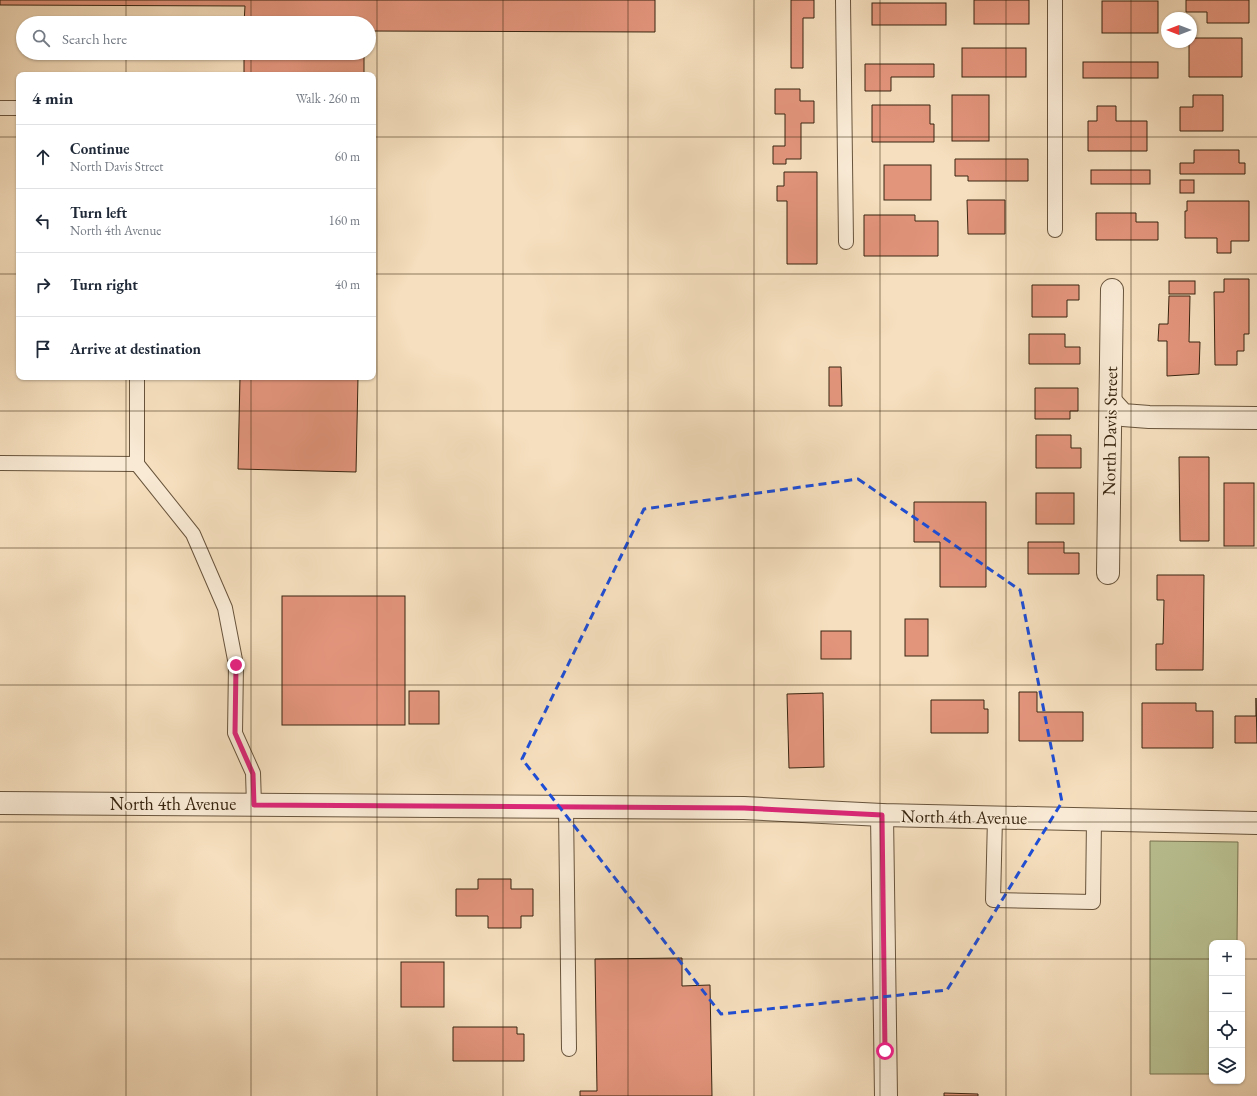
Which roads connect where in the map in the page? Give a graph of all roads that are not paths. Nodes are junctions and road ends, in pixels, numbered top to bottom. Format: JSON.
{"nodes":[{"id":1,"x":843,"y":0,"type":"edge"},
{"id":2,"x":1055,"y":0,"type":"edge"},
{"id":3,"x":0,"y":108,"type":"edge"},
{"id":4,"x":16,"y":108,"type":"edge"},
{"id":5,"x":1055,"y":230,"type":"dead end"},
{"id":6,"x":846,"y":242,"type":"dead end"},
{"id":7,"x":1112,"y":290,"type":"dead end"},
{"id":8,"x":137,"y":380,"type":"edge"},
{"id":9,"x":1111,"y":402,"type":"junction"},
{"id":10,"x":1257,"y":418,"type":"edge"},
{"id":11,"x":0,"y":463,"type":"edge"},
{"id":12,"x":137,"y":464,"type":"junction"},
{"id":13,"x":1108,"y":573,"type":"dead end"},
{"id":14,"x":0,"y":803,"type":"edge"},
{"id":15,"x":254,"y":805,"type":"junction"},
{"id":16,"x":566,"y":807,"type":"junction"},
{"id":17,"x":882,"y":815,"type":"junction"},
{"id":18,"x":994,"y":818,"type":"junction"},
{"id":19,"x":1094,"y":819,"type":"junction"},
{"id":20,"x":1257,"y":822,"type":"edge"},
{"id":21,"x":569,"y":1049,"type":"dead end"},
{"id":22,"x":886,"y":1096,"type":"edge"}],
"edges":[{"from":1,"to":6,"type":"lane"},
{"from":2,"to":5,"type":"lane"},
{"from":3,"to":4,"type":"lane"},
{"from":7,"to":9,"type":"street","name":"North Davis Street"},
{"from":8,"to":12,"type":"lane"},
{"from":9,"to":10,"type":"street"},
{"from":9,"to":13,"type":"street","name":"North Davis Street"},
{"from":11,"to":12,"type":"lane"},
{"from":12,"to":15,"type":"lane"},
{"from":14,"to":15,"type":"street","name":"North 4th Avenue"},
{"from":15,"to":16,"type":"street","name":"North 4th Avenue"},
{"from":16,"to":17,"type":"street","name":"North 4th Avenue"},
{"from":16,"to":21,"type":"lane"},
{"from":17,"to":18,"type":"street","name":"North 4th Avenue"},
{"from":17,"to":22,"type":"street"},
{"from":18,"to":19,"type":"street","name":"North 4th Avenue"},
{"from":18,"to":19,"type":"lane"},
{"from":19,"to":20,"type":"street","name":"North 4th Avenue"}]}
